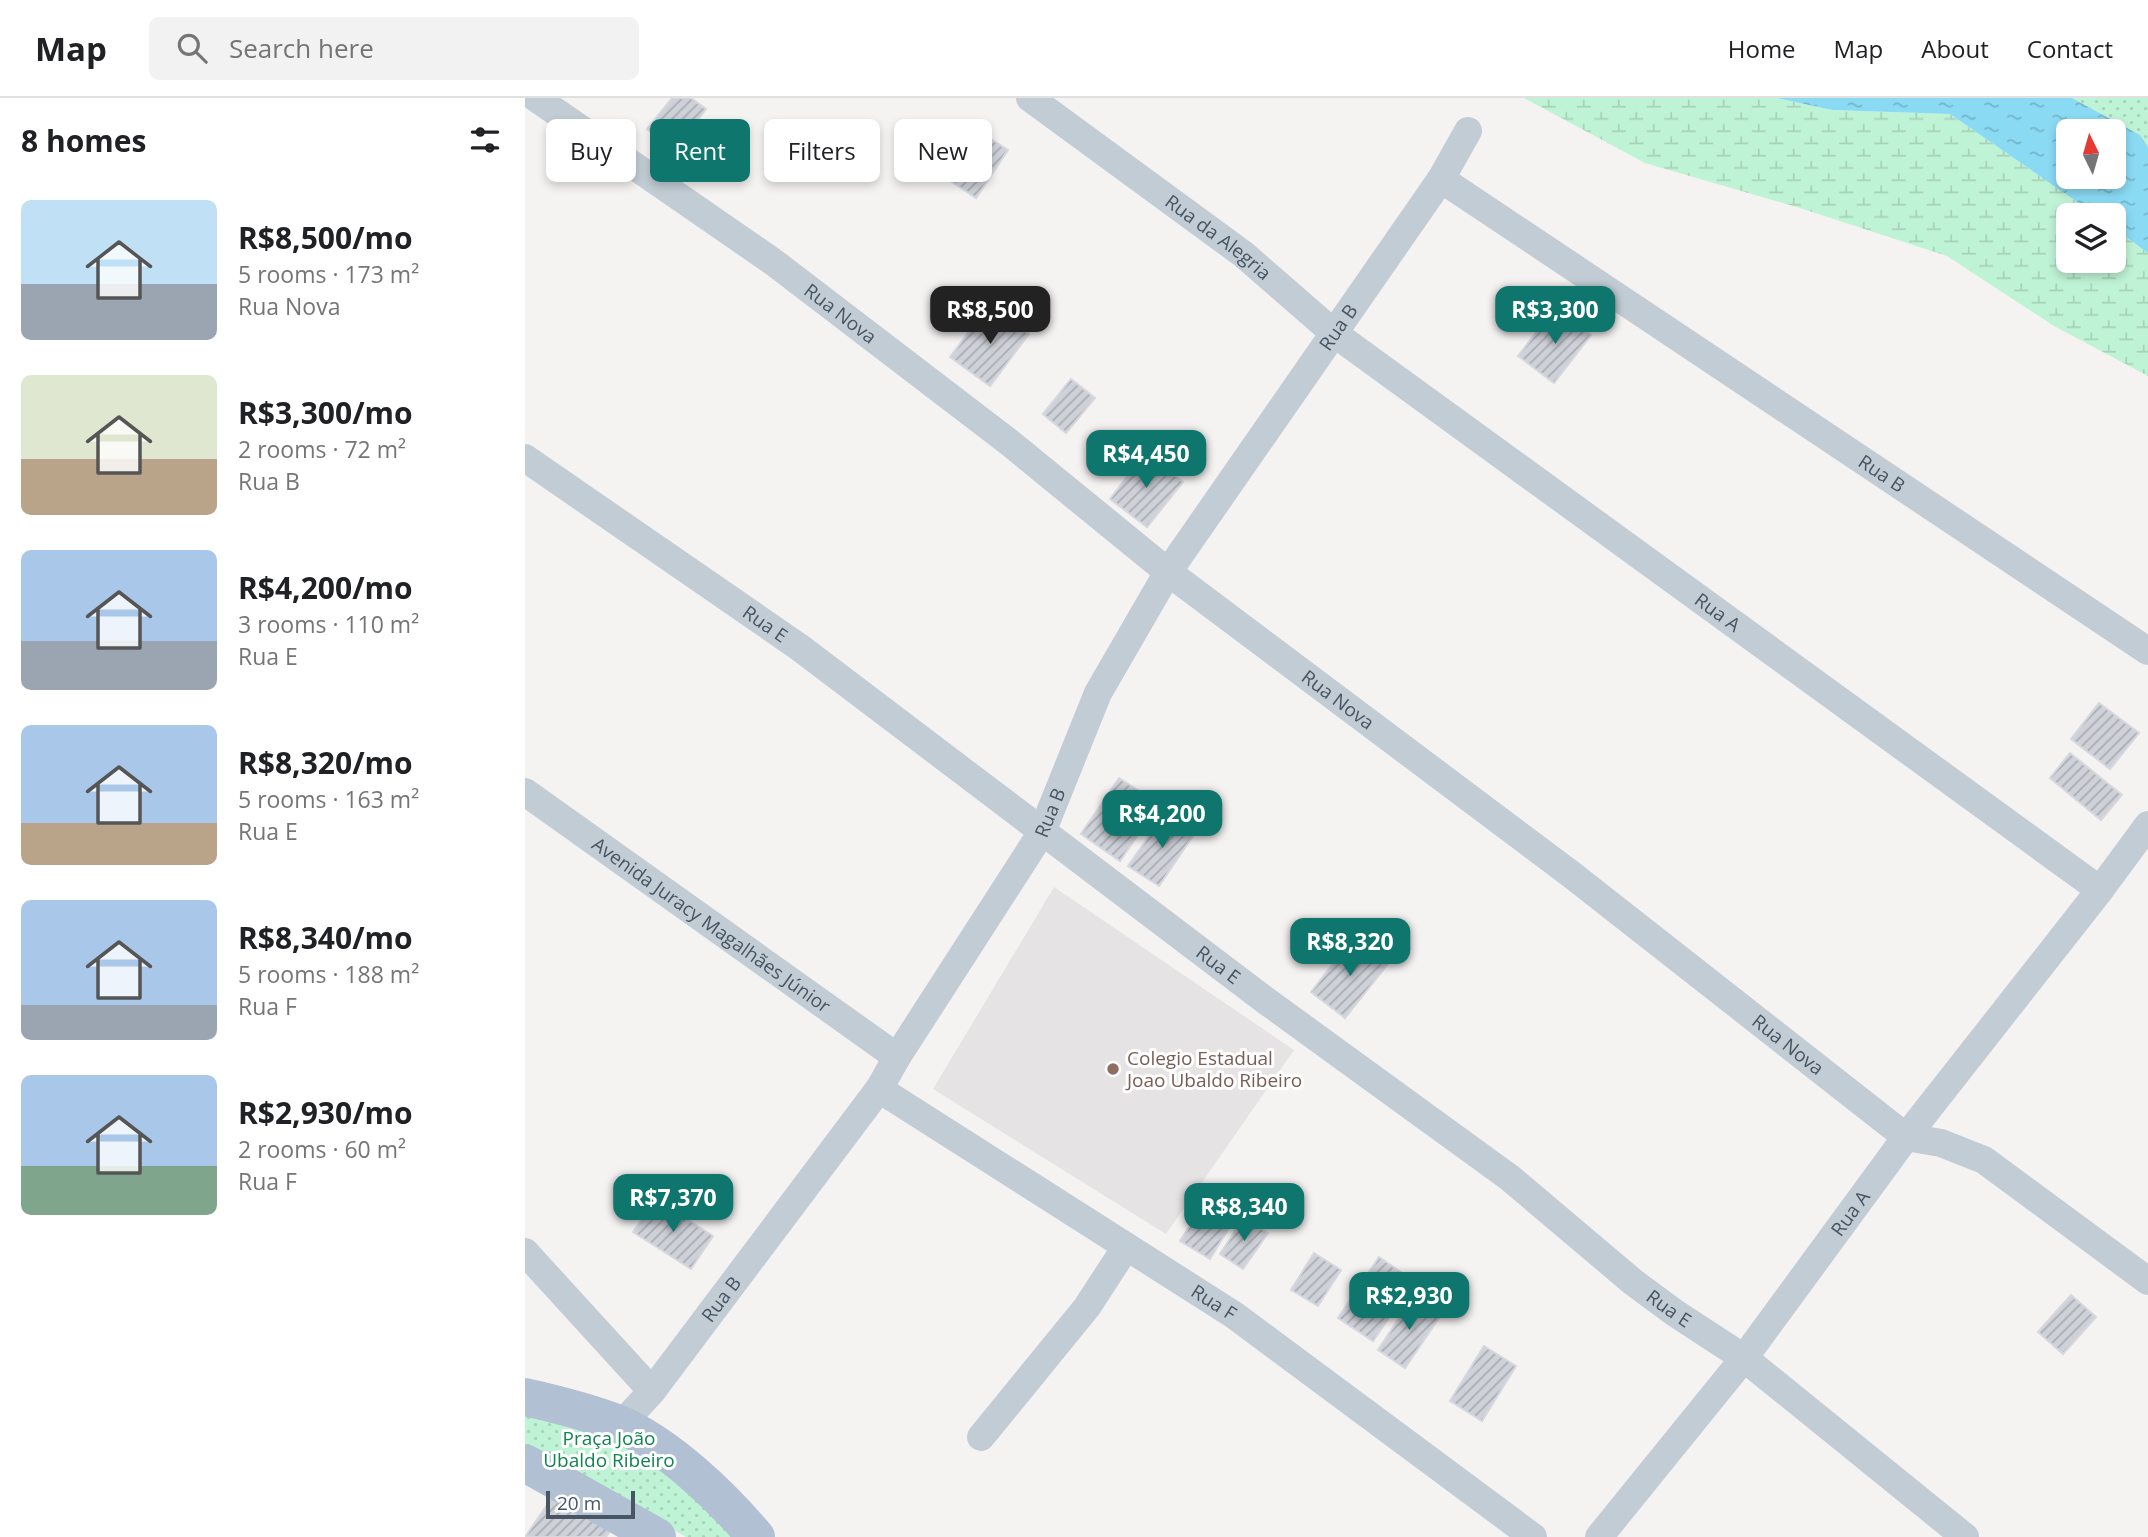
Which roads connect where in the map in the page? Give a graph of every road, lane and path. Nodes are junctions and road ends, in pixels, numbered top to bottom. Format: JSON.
{"nodes":[{"id":1,"x":536,"y":98,"type":"edge"},
{"id":2,"x":1030,"y":98,"type":"edge"},
{"id":3,"x":1468,"y":131,"type":"dead end"},
{"id":4,"x":1441,"y":179,"type":"junction"},
{"id":5,"x":1335,"y":334,"type":"junction"},
{"id":6,"x":525,"y":458,"type":"edge"},
{"id":7,"x":1168,"y":572,"type":"junction"},
{"id":8,"x":2148,"y":651,"type":"edge"},
{"id":9,"x":525,"y":792,"type":"edge"},
{"id":10,"x":2148,"y":825,"type":"edge"},
{"id":11,"x":1041,"y":832,"type":"junction"},
{"id":12,"x":2100,"y":890,"type":"junction"},
{"id":13,"x":897,"y":1057,"type":"junction"},
{"id":14,"x":879,"y":1089,"type":"junction"},
{"id":15,"x":1906,"y":1137,"type":"junction"},
{"id":16,"x":1126,"y":1247,"type":"junction"},
{"id":17,"x":525,"y":1252,"type":"edge"},
{"id":18,"x":2148,"y":1281,"type":"edge"},
{"id":19,"x":1744,"y":1358,"type":"junction"},
{"id":20,"x":652,"y":1391,"type":"junction"},
{"id":21,"x":525,"y":1397,"type":"edge"},
{"id":22,"x":621,"y":1425,"type":"junction"},
{"id":23,"x":981,"y":1437,"type":"dead end"},
{"id":24,"x":525,"y":1463,"type":"edge"},
{"id":25,"x":657,"y":1537,"type":"edge"},
{"id":26,"x":756,"y":1537,"type":"edge"},
{"id":27,"x":1533,"y":1537,"type":"edge"},
{"id":28,"x":1599,"y":1537,"type":"edge"},
{"id":29,"x":1965,"y":1537,"type":"edge"}],
"edges":[{"from":1,"to":7,"type":"street","name":"Rua Nova"},
{"from":2,"to":5,"type":"street","name":"Rua da Alegria"},
{"from":3,"to":4,"type":"street","name":"Rua B"},
{"from":4,"to":5,"type":"street","name":"Rua B"},
{"from":4,"to":8,"type":"street","name":"Rua B"},
{"from":5,"to":7,"type":"street","name":"Rua B"},
{"from":5,"to":12,"type":"street","name":"Rua A"},
{"from":6,"to":11,"type":"street","name":"Rua E"},
{"from":7,"to":11,"type":"street","name":"Rua B"},
{"from":7,"to":15,"type":"street","name":"Rua Nova"},
{"from":9,"to":13,"type":"street","name":"Avenida Juracy Magalhães Júnior"},
{"from":10,"to":12,"type":"street","name":"Rua A"},
{"from":11,"to":13,"type":"street","name":"Rua B"},
{"from":11,"to":19,"type":"street","name":"Rua E"},
{"from":12,"to":15,"type":"street","name":"Rua A"},
{"from":13,"to":14,"type":"street","name":"Rua B"},
{"from":14,"to":16,"type":"street","name":"Rua F"},
{"from":14,"to":20,"type":"street","name":"Rua B"},
{"from":15,"to":18,"type":"street","name":"Rua Nova"},
{"from":15,"to":19,"type":"street","name":"Rua A"},
{"from":16,"to":23,"type":"street"},
{"from":16,"to":27,"type":"street","name":"Rua F"},
{"from":17,"to":20,"type":"street"},
{"from":19,"to":28,"type":"street","name":"Rua A"},
{"from":19,"to":29,"type":"street","name":"Rua E"},
{"from":20,"to":22,"type":"street","name":"Rua B"},
{"from":21,"to":22,"type":"main road"},
{"from":22,"to":26,"type":"main road"},
{"from":24,"to":25,"type":"main road"}]}
